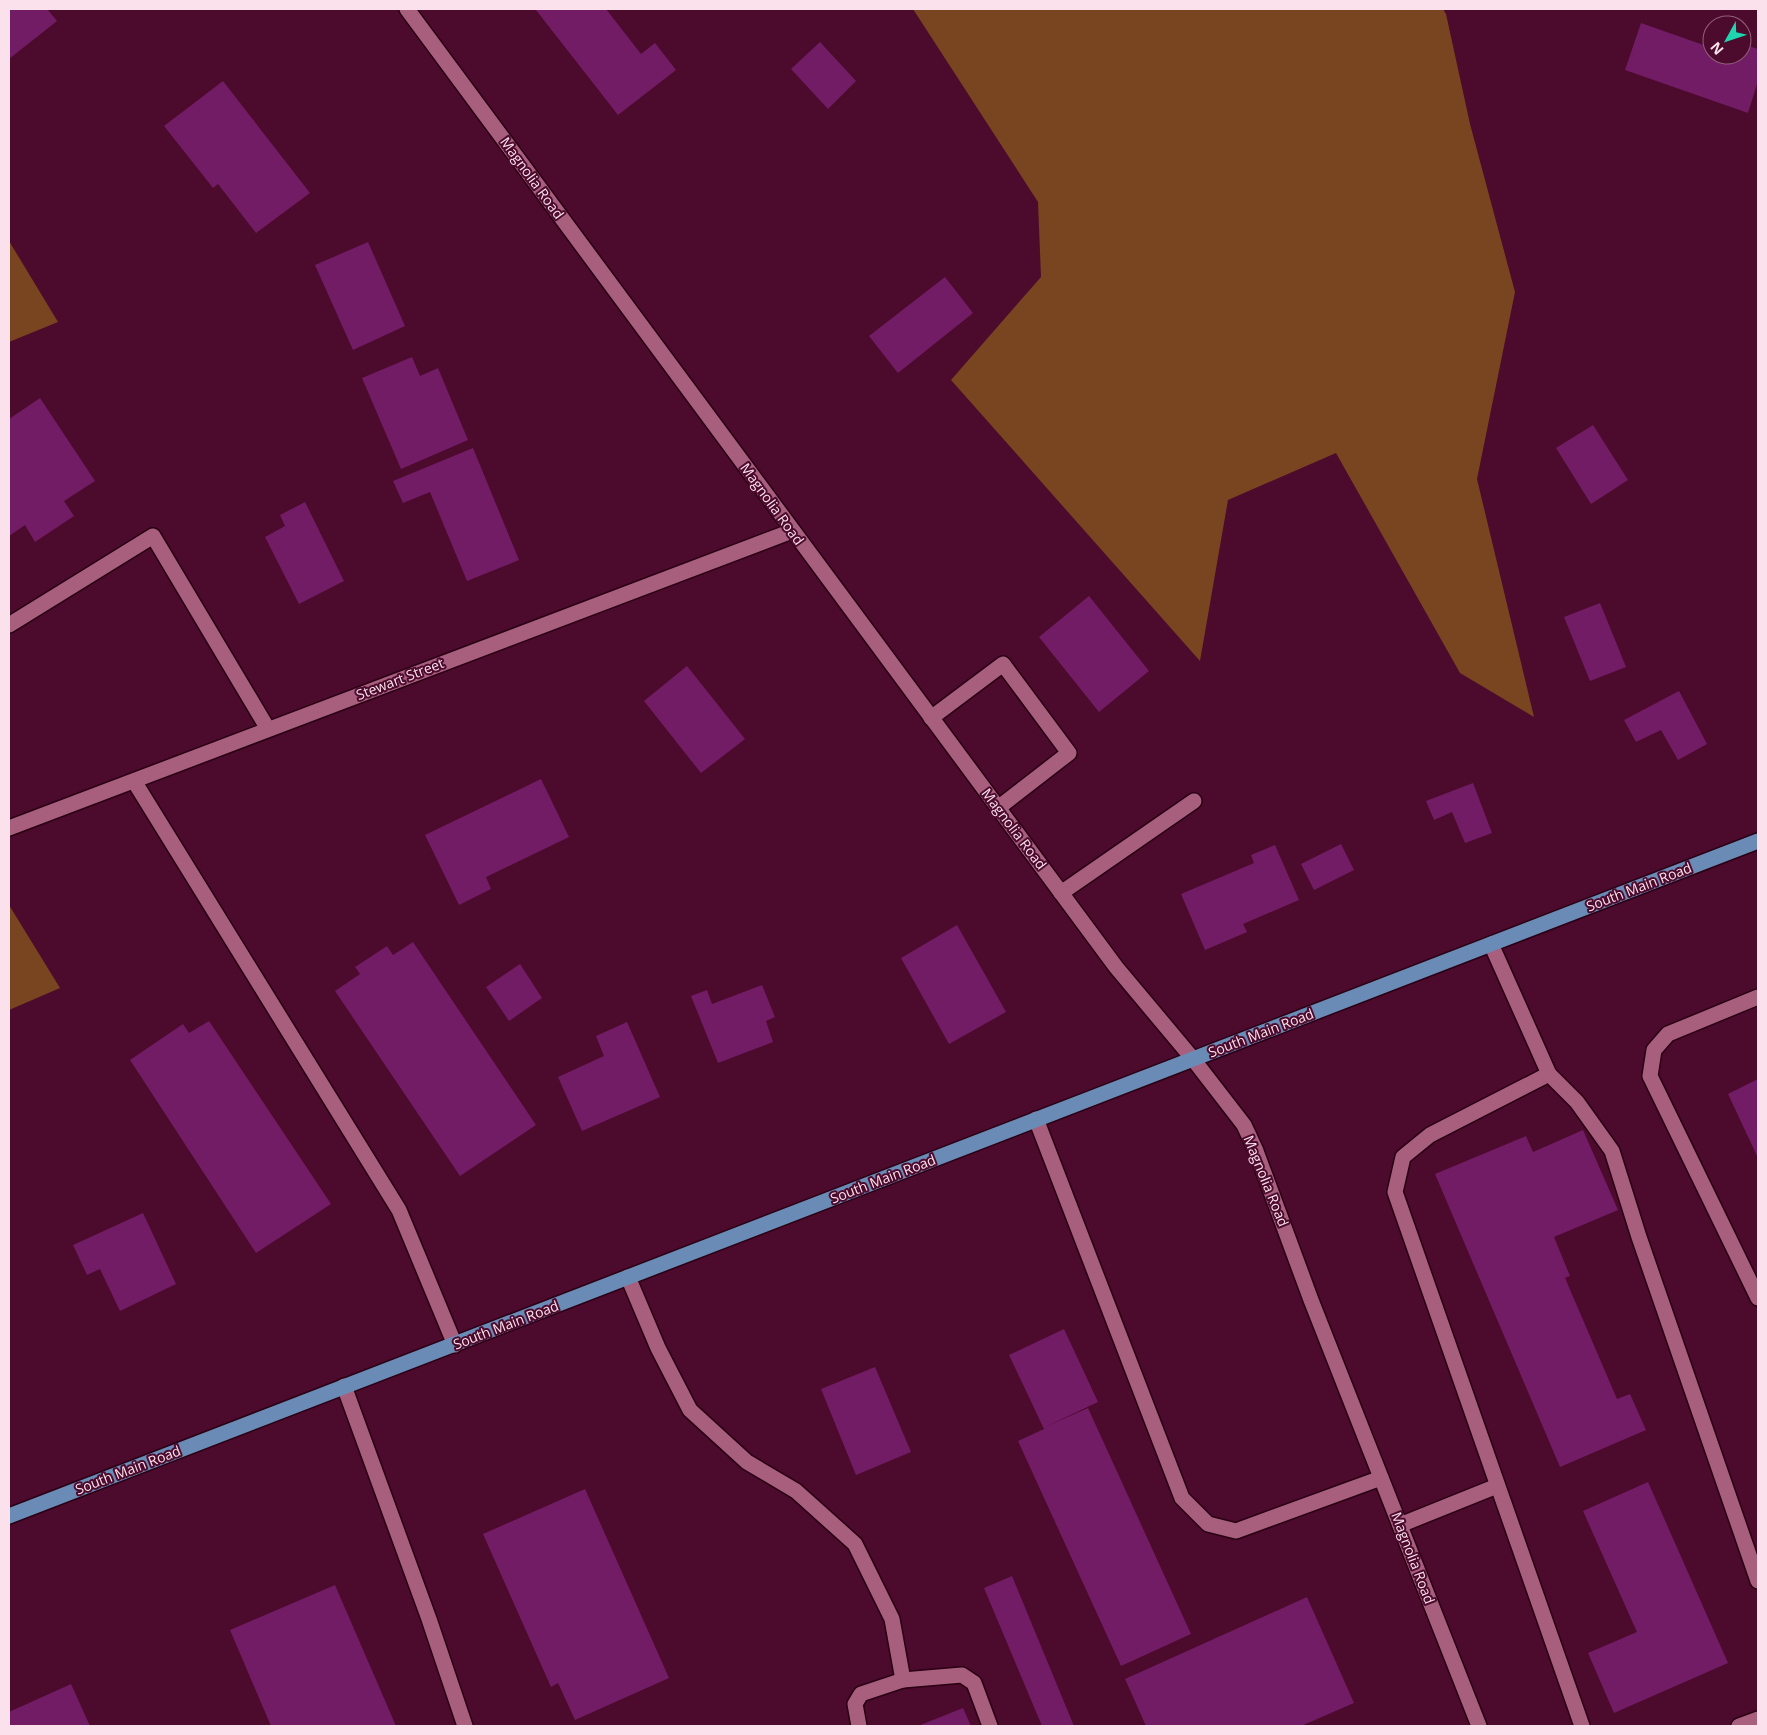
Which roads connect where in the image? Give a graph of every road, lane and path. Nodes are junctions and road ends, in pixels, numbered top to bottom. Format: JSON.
{"nodes":[{"id":1,"x":407,"y":9,"type":"edge"},
{"id":2,"x":792,"y":531,"type":"junction"},
{"id":3,"x":9,"y":625,"type":"edge"},
{"id":4,"x":930,"y":718,"type":"junction"},
{"id":5,"x":268,"y":729,"type":"junction"},
{"id":6,"x":134,"y":781,"type":"junction"},
{"id":7,"x":1194,"y":801,"type":"dead end"},
{"id":8,"x":998,"y":808,"type":"junction"},
{"id":9,"x":9,"y":827,"type":"edge"},
{"id":10,"x":1758,"y":841,"type":"edge"},
{"id":11,"x":1061,"y":894,"type":"junction"},
{"id":12,"x":1491,"y":944,"type":"junction"},
{"id":13,"x":1758,"y":997,"type":"edge"},
{"id":14,"x":1193,"y":1059,"type":"junction"},
{"id":15,"x":1549,"y":1074,"type":"junction"},
{"id":16,"x":1036,"y":1119,"type":"junction"},
{"id":17,"x":628,"y":1277,"type":"junction"},
{"id":18,"x":1758,"y":1298,"type":"edge"},
{"id":19,"x":455,"y":1345,"type":"junction"},
{"id":20,"x":344,"y":1386,"type":"junction"},
{"id":21,"x":1381,"y":1478,"type":"junction"},
{"id":22,"x":1497,"y":1486,"type":"junction"},
{"id":23,"x":9,"y":1516,"type":"edge"},
{"id":24,"x":1400,"y":1525,"type":"junction"},
{"id":25,"x":1758,"y":1581,"type":"edge"},
{"id":26,"x":903,"y":1680,"type":"junction"},
{"id":27,"x":1758,"y":1720,"type":"edge"},
{"id":28,"x":465,"y":1726,"type":"edge"},
{"id":29,"x":859,"y":1726,"type":"edge"},
{"id":30,"x":990,"y":1726,"type":"edge"},
{"id":31,"x":1479,"y":1726,"type":"edge"},
{"id":32,"x":1582,"y":1726,"type":"edge"},
{"id":33,"x":1739,"y":1726,"type":"edge"}],
"edges":[{"from":1,"to":2,"type":"street","name":"Magnolia Road"},
{"from":2,"to":4,"type":"street","name":"Magnolia Road"},
{"from":2,"to":5,"type":"street","name":"Stewart Street"},
{"from":3,"to":5,"type":"street"},
{"from":4,"to":8,"type":"street","name":"Magnolia Road"},
{"from":4,"to":8,"type":"street"},
{"from":5,"to":6,"type":"street","name":"Stewart Street"},
{"from":6,"to":9,"type":"street","name":"Stewart Street"},
{"from":6,"to":19,"type":"street"},
{"from":7,"to":11,"type":"street"},
{"from":8,"to":11,"type":"street","name":"Magnolia Road"},
{"from":10,"to":12,"type":"main road","name":"South Main Road"},
{"from":11,"to":14,"type":"street","name":"Magnolia Road"},
{"from":12,"to":14,"type":"main road","name":"South Main Road"},
{"from":12,"to":15,"type":"street"},
{"from":13,"to":18,"type":"street"},
{"from":14,"to":16,"type":"main road","name":"South Main Road"},
{"from":14,"to":21,"type":"street","name":"Magnolia Road"},
{"from":15,"to":22,"type":"street"},
{"from":15,"to":25,"type":"street"},
{"from":16,"to":17,"type":"main road","name":"South Main Road"},
{"from":16,"to":21,"type":"street"},
{"from":17,"to":19,"type":"main road","name":"South Main Road"},
{"from":17,"to":26,"type":"street"},
{"from":19,"to":20,"type":"main road","name":"South Main Road"},
{"from":20,"to":23,"type":"main road","name":"South Main Road"},
{"from":20,"to":28,"type":"street"},
{"from":21,"to":24,"type":"street","name":"Magnolia Road"},
{"from":22,"to":24,"type":"street"},
{"from":22,"to":32,"type":"street"},
{"from":24,"to":31,"type":"street","name":"Magnolia Road"},
{"from":26,"to":29,"type":"street"},
{"from":26,"to":30,"type":"street"},
{"from":27,"to":33,"type":"street"}]}
